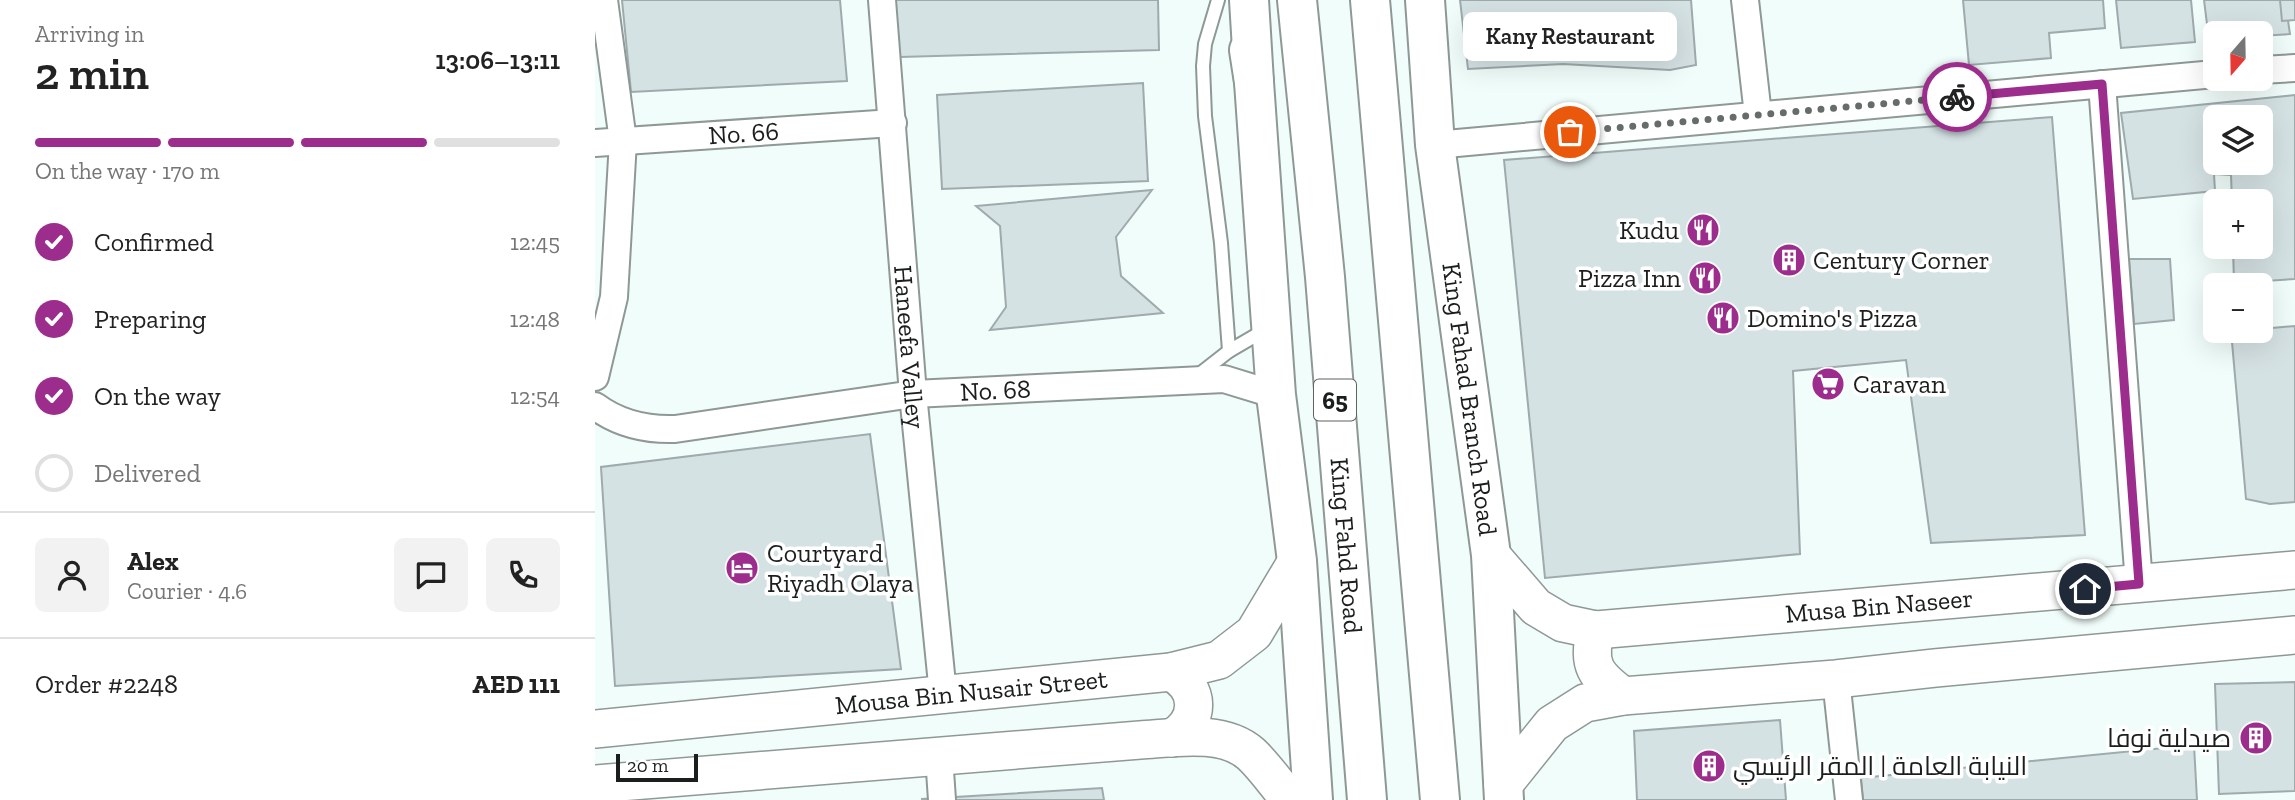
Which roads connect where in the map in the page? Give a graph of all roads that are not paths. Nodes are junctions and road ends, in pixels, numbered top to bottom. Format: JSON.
{"nodes":[{"id":1,"x":604,"y":0,"type":"edge"},
{"id":2,"x":882,"y":0,"type":"edge"},
{"id":3,"x":1218,"y":0,"type":"edge"},
{"id":4,"x":1241,"y":0,"type":"edge"},
{"id":5,"x":1249,"y":0,"type":"edge"},
{"id":6,"x":1297,"y":0,"type":"edge"},
{"id":7,"x":1370,"y":0,"type":"edge"},
{"id":8,"x":1425,"y":0,"type":"edge"},
{"id":9,"x":1745,"y":0,"type":"edge"},
{"id":10,"x":2295,"y":68,"type":"edge"},
{"id":11,"x":2273,"y":70,"type":"edge"},
{"id":12,"x":2203,"y":75,"type":"edge"},
{"id":13,"x":1254,"y":82,"type":"junction"},
{"id":14,"x":2102,"y":84,"type":"junction"},
{"id":15,"x":1758,"y":115,"type":"junction"},
{"id":16,"x":893,"y":122,"type":"junction"},
{"id":17,"x":624,"y":141,"type":"junction"},
{"id":18,"x":595,"y":143,"type":"edge"},
{"id":19,"x":1435,"y":145,"type":"junction"},
{"id":20,"x":1271,"y":327,"type":"junction"},
{"id":21,"x":1229,"y":351,"type":"junction"},
{"id":22,"x":595,"y":377,"type":"edge"},
{"id":23,"x":1192,"y":380,"type":"junction"},
{"id":24,"x":913,"y":394,"type":"junction"},
{"id":25,"x":1276,"y":395,"type":"junction"},
{"id":26,"x":595,"y":405,"type":"edge"},
{"id":27,"x":1491,"y":555,"type":"junction"},
{"id":28,"x":1297,"y":561,"type":"junction"},
{"id":29,"x":2295,"y":569,"type":"edge"},
{"id":30,"x":2139,"y":584,"type":"junction"},
{"id":31,"x":1596,"y":630,"type":"junction"},
{"id":32,"x":2295,"y":635,"type":"edge"},
{"id":33,"x":1171,"y":672,"type":"junction"},
{"id":34,"x":1836,"y":679,"type":"junction"},
{"id":35,"x":943,"y":694,"type":"junction"},
{"id":36,"x":1623,"y":696,"type":"junction"},
{"id":37,"x":595,"y":729,"type":"edge"},
{"id":38,"x":1172,"y":738,"type":"junction"},
{"id":39,"x":939,"y":756,"type":"junction"},
{"id":40,"x":595,"y":784,"type":"edge"},
{"id":41,"x":1503,"y":793,"type":"edge"},
{"id":42,"x":942,"y":800,"type":"edge"},
{"id":43,"x":1290,"y":800,"type":"edge"},
{"id":44,"x":1313,"y":800,"type":"edge"},
{"id":45,"x":1367,"y":800,"type":"edge"},
{"id":46,"x":1440,"y":800,"type":"edge"},
{"id":47,"x":1849,"y":800,"type":"edge"}],
"edges":[{"from":1,"to":17,"type":"street"},
{"from":2,"to":16,"type":"street","name":"Haneefa Valley"},
{"from":3,"to":21,"type":"lane"},
{"from":4,"to":13,"type":"main road"},
{"from":5,"to":13,"type":"main road"},
{"from":6,"to":45,"type":"main road","name":"King Fahd Road","number":"65"},
{"from":7,"to":46,"type":"main road"},
{"from":8,"to":19,"type":"main road","name":"King Fahad Branch Road"},
{"from":9,"to":15,"type":"street"},
{"from":10,"to":11,"type":"street"},
{"from":12,"to":14,"type":"street"},
{"from":13,"to":20,"type":"main road"},
{"from":14,"to":15,"type":"street"},
{"from":14,"to":30,"type":"street"},
{"from":15,"to":19,"type":"street"},
{"from":16,"to":17,"type":"street","name":"No. 66"},
{"from":16,"to":24,"type":"street","name":"Haneefa Valley"},
{"from":17,"to":18,"type":"street","name":"No. 66"},
{"from":17,"to":22,"type":"street"},
{"from":19,"to":27,"type":"main road","name":"King Fahad Branch Road"},
{"from":20,"to":21,"type":"lane"},
{"from":20,"to":25,"type":"main road"},
{"from":21,"to":23,"type":"lane"},
{"from":23,"to":24,"type":"street","name":"No. 68"},
{"from":23,"to":25,"type":"street","name":"No. 68"},
{"from":24,"to":26,"type":"street","name":"No. 68"},
{"from":24,"to":35,"type":"street","name":"Haneefa Valley"},
{"from":25,"to":28,"type":"main road"},
{"from":27,"to":31,"type":"street","name":"Musa Bin Naseer"},
{"from":27,"to":41,"type":"main road","name":"King Fahad Branch Road"},
{"from":28,"to":33,"type":"street","name":"Mousa Bin Nusair Street"},
{"from":28,"to":44,"type":"main road"},
{"from":29,"to":30,"type":"street","name":"Musa Bin Naseer"},
{"from":30,"to":31,"type":"street","name":"Musa Bin Naseer"},
{"from":31,"to":36,"type":"street"},
{"from":32,"to":34,"type":"street"},
{"from":33,"to":35,"type":"street","name":"Mousa Bin Nusair Street"},
{"from":33,"to":38,"type":"street"},
{"from":34,"to":36,"type":"street"},
{"from":34,"to":47,"type":"street"},
{"from":35,"to":37,"type":"street","name":"Mousa Bin Nusair Street"},
{"from":36,"to":41,"type":"street"},
{"from":38,"to":39,"type":"street"},
{"from":38,"to":43,"type":"street"},
{"from":39,"to":40,"type":"street"},
{"from":39,"to":42,"type":"street"}]}
